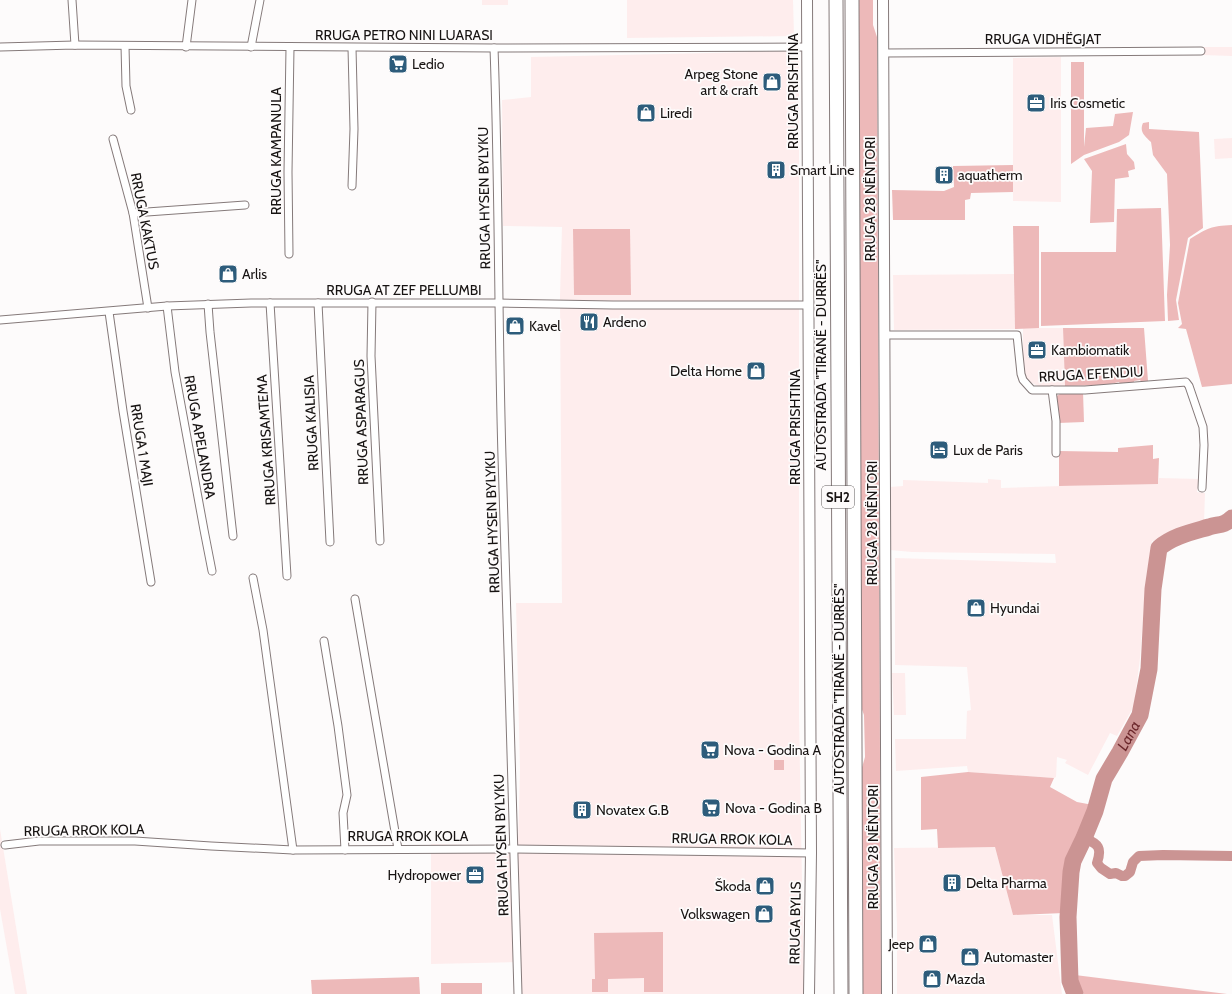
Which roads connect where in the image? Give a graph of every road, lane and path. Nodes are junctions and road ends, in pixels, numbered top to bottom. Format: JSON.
{"nodes":[{"id":1,"x":72,"y":0,"type":"edge"},
{"id":2,"x":192,"y":0,"type":"edge"},
{"id":3,"x":260,"y":0,"type":"edge"},
{"id":4,"x":806,"y":0,"type":"edge"},
{"id":5,"x":836,"y":0,"type":"edge"},
{"id":6,"x":852,"y":0,"type":"edge"},
{"id":7,"x":883,"y":0,"type":"edge"},
{"id":8,"x":75,"y":45,"type":"junction"},
{"id":9,"x":125,"y":46,"type":"junction"},
{"id":10,"x":0,"y":47,"type":"edge"},
{"id":11,"x":186,"y":47,"type":"junction"},
{"id":12,"x":251,"y":47,"type":"junction"},
{"id":13,"x":807,"y":47,"type":"junction"},
{"id":14,"x":290,"y":48,"type":"junction"},
{"id":15,"x":352,"y":48,"type":"junction"},
{"id":16,"x":494,"y":48,"type":"junction"},
{"id":17,"x":1202,"y":52,"type":"dead end"},
{"id":18,"x":884,"y":53,"type":"junction"},
{"id":19,"x":131,"y":110,"type":"dead end"},
{"id":20,"x":113,"y":139,"type":"dead end"},
{"id":21,"x":352,"y":186,"type":"dead end"},
{"id":22,"x":245,"y":204,"type":"dead end"},
{"id":23,"x":133,"y":213,"type":"junction"},
{"id":24,"x":289,"y":254,"type":"dead end"},
{"id":25,"x":372,"y":302,"type":"junction"},
{"id":26,"x":270,"y":303,"type":"junction"},
{"id":27,"x":318,"y":303,"type":"junction"},
{"id":28,"x":498,"y":303,"type":"junction"},
{"id":29,"x":208,"y":304,"type":"junction"},
{"id":30,"x":808,"y":305,"type":"junction"},
{"id":31,"x":167,"y":306,"type":"junction"},
{"id":32,"x":148,"y":308,"type":"junction"},
{"id":33,"x":109,"y":312,"type":"junction"},
{"id":34,"x":0,"y":320,"type":"edge"},
{"id":35,"x":885,"y":335,"type":"junction"},
{"id":36,"x":1052,"y":390,"type":"junction"},
{"id":37,"x":1056,"y":453,"type":"dead end"},
{"id":38,"x":1202,"y":488,"type":"dead end"},
{"id":39,"x":233,"y":536,"type":"dead end"},
{"id":40,"x":380,"y":541,"type":"dead end"},
{"id":41,"x":330,"y":542,"type":"dead end"},
{"id":42,"x":212,"y":571,"type":"dead end"},
{"id":43,"x":287,"y":576,"type":"dead end"},
{"id":44,"x":253,"y":578,"type":"dead end"},
{"id":45,"x":151,"y":582,"type":"dead end"},
{"id":46,"x":355,"y":599,"type":"dead end"},
{"id":47,"x":324,"y":642,"type":"dead end"},
{"id":48,"x":5,"y":844,"type":"dead end"},
{"id":49,"x":398,"y":849,"type":"junction"},
{"id":50,"x":514,"y":849,"type":"junction"},
{"id":51,"x":293,"y":850,"type":"junction"},
{"id":52,"x":345,"y":850,"type":"junction"},
{"id":53,"x":810,"y":853,"type":"junction"},
{"id":54,"x":518,"y":994,"type":"edge"},
{"id":55,"x":809,"y":994,"type":"edge"},
{"id":56,"x":841,"y":994,"type":"edge"},
{"id":57,"x":856,"y":994,"type":"edge"},
{"id":58,"x":887,"y":994,"type":"edge"}],
"edges":[{"from":1,"to":8,"type":"street"},
{"from":2,"to":11,"type":"street"},
{"from":3,"to":12,"type":"street"},
{"from":4,"to":13,"type":"main road","name":"RRUGA PRISHTINA"},
{"from":5,"to":56,"type":"highway","name":"AUTOSTRADA \"TIRANË - DURRËS\"","number":"SH2"},
{"from":6,"to":57,"type":"highway","name":"AUTOSTRADA \"TIRANË - DURRËS\"","number":"SH2"},
{"from":7,"to":18,"type":"main road","name":"RRUGA 28 NËNTORI"},
{"from":8,"to":9,"type":"street","name":"RRUGA PETRO NINI LUARASI"},
{"from":8,"to":10,"type":"street","name":"RRUGA PETRO NINI LUARASI"},
{"from":9,"to":11,"type":"street","name":"RRUGA PETRO NINI LUARASI"},
{"from":9,"to":19,"type":"street"},
{"from":11,"to":12,"type":"street","name":"RRUGA PETRO NINI LUARASI"},
{"from":12,"to":14,"type":"street","name":"RRUGA PETRO NINI LUARASI"},
{"from":13,"to":16,"type":"street","name":"RRUGA PETRO NINI LUARASI"},
{"from":13,"to":30,"type":"main road","name":"RRUGA PRISHTINA"},
{"from":14,"to":15,"type":"street","name":"RRUGA PETRO NINI LUARASI"},
{"from":14,"to":24,"type":"street","name":"RRUGA KAMPANULA"},
{"from":15,"to":16,"type":"street","name":"RRUGA PETRO NINI LUARASI"},
{"from":15,"to":21,"type":"street"},
{"from":16,"to":28,"type":"street","name":"RRUGA HYSEN BYLYKU"},
{"from":17,"to":18,"type":"street","name":"RRUGA VIDHËGJAT"},
{"from":18,"to":35,"type":"main road","name":"RRUGA 28 NËNTORI"},
{"from":20,"to":23,"type":"street","name":"RRUGA KAKTUS"},
{"from":22,"to":23,"type":"street"},
{"from":23,"to":32,"type":"street","name":"RRUGA KAKTUS"},
{"from":25,"to":27,"type":"street","name":"RRUGA AT ZEF PELLUMBI"},
{"from":25,"to":28,"type":"street","name":"RRUGA AT ZEF PELLUMBI"},
{"from":25,"to":40,"type":"street","name":"RRUGA ASPARAGUS"},
{"from":26,"to":27,"type":"street","name":"RRUGA AT ZEF PELLUMBI"},
{"from":26,"to":29,"type":"street","name":"RRUGA AT ZEF PELLUMBI"},
{"from":26,"to":43,"type":"street","name":"RRUGA KRISAMTEMA"},
{"from":27,"to":41,"type":"street","name":"RRUGA KALISIA"},
{"from":28,"to":30,"type":"street","name":"RRUGA AT ZEF PELLUMBI"},
{"from":28,"to":50,"type":"street","name":"RRUGA HYSEN BYLYKU"},
{"from":29,"to":31,"type":"street","name":"RRUGA AT ZEF PELLUMBI"},
{"from":29,"to":39,"type":"street"},
{"from":30,"to":53,"type":"main road","name":"RRUGA PRISHTINA"},
{"from":31,"to":32,"type":"street","name":"RRUGA AT ZEF PELLUMBI"},
{"from":31,"to":42,"type":"street","name":"RRUGA APELANDRA"},
{"from":32,"to":33,"type":"street","name":"RRUGA AT ZEF PELLUMBI"},
{"from":33,"to":34,"type":"street","name":"RRUGA AT ZEF PELLUMBI"},
{"from":33,"to":45,"type":"street","name":"RRUGA 1 MAJI"},
{"from":35,"to":36,"type":"street","name":"RRUGA EFENDIU"},
{"from":35,"to":58,"type":"main road","name":"RRUGA 28 NËNTORI"},
{"from":36,"to":37,"type":"street"},
{"from":36,"to":38,"type":"street","name":"RRUGA EFENDIU"},
{"from":44,"to":51,"type":"street"},
{"from":46,"to":49,"type":"street"},
{"from":47,"to":52,"type":"street"},
{"from":48,"to":51,"type":"street","name":"RRUGA RROK KOLA"},
{"from":49,"to":50,"type":"street","name":"RRUGA RROK KOLA"},
{"from":49,"to":52,"type":"street","name":"RRUGA RROK KOLA"},
{"from":50,"to":53,"type":"street","name":"RRUGA RROK KOLA"},
{"from":50,"to":54,"type":"street","name":"RRUGA HYSEN BYLYKU"},
{"from":51,"to":52,"type":"street","name":"RRUGA RROK KOLA"},
{"from":53,"to":55,"type":"main road","name":"RRUGA BYLIS"}]}
